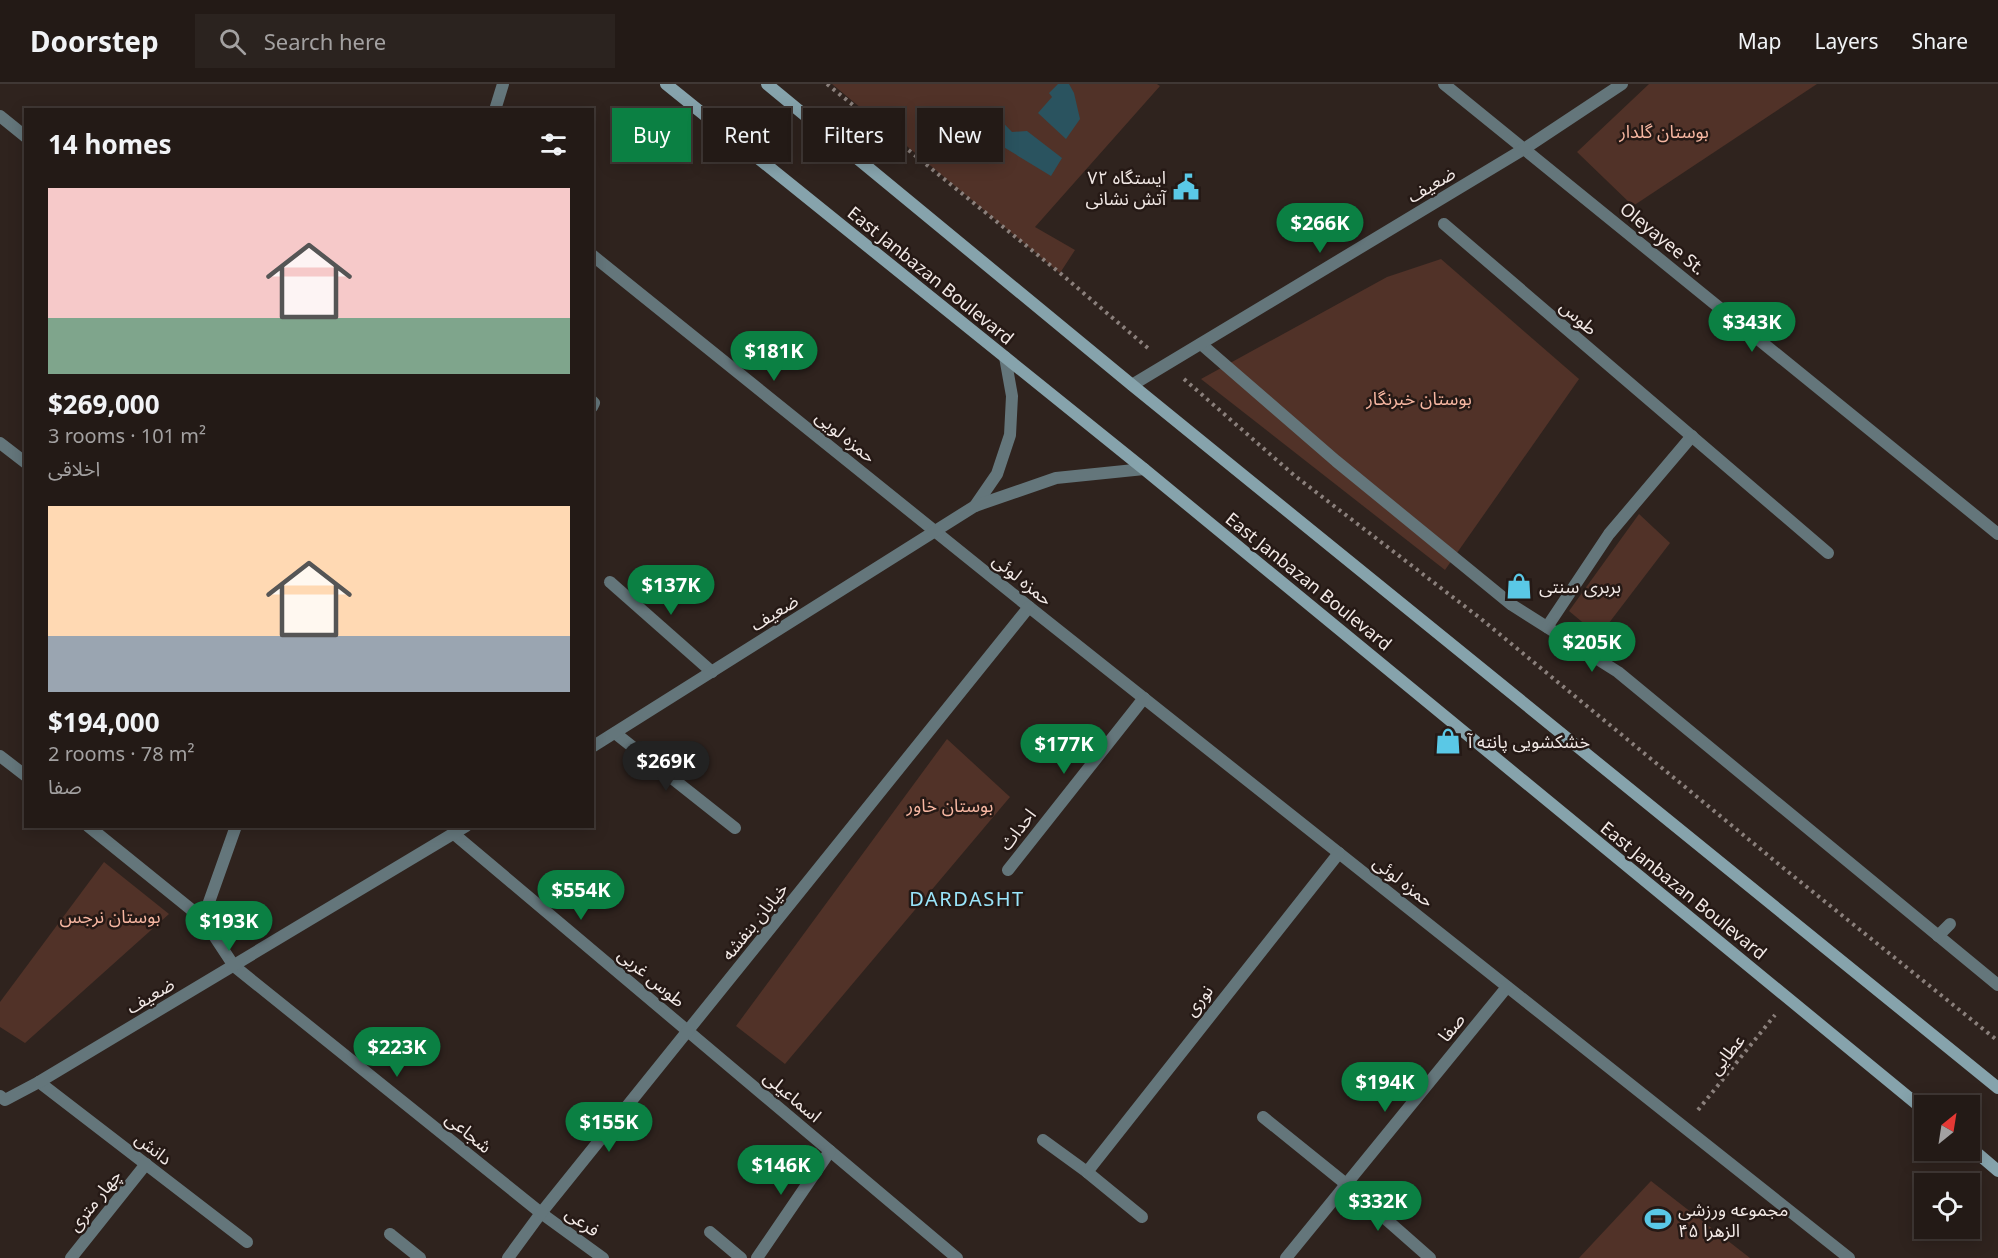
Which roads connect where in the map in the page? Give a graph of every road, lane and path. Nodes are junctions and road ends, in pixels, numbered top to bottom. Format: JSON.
{"nodes":[{"id":1,"x":503,"y":84,"type":"edge"},
{"id":2,"x":666,"y":84,"type":"edge"},
{"id":3,"x":767,"y":84,"type":"edge"},
{"id":4,"x":827,"y":84,"type":"edge"},
{"id":5,"x":1444,"y":84,"type":"edge"},
{"id":6,"x":1622,"y":84,"type":"edge"},
{"id":7,"x":496,"y":108,"type":"edge"},
{"id":8,"x":0,"y":116,"type":"edge"},
{"id":9,"x":24,"y":135,"type":"edge"},
{"id":10,"x":1524,"y":149,"type":"junction"},
{"id":11,"x":1444,"y":224,"type":"dead end"},
{"id":12,"x":594,"y":257,"type":"edge"},
{"id":13,"x":1201,"y":344,"type":"junction"},
{"id":14,"x":1005,"y":357,"type":"junction"},
{"id":15,"x":1167,"y":364,"type":"junction"},
{"id":16,"x":1132,"y":385,"type":"junction"},
{"id":17,"x":1692,"y":436,"type":"junction"},
{"id":18,"x":0,"y":443,"type":"edge"},
{"id":19,"x":24,"y":461,"type":"edge"},
{"id":20,"x":1144,"y":469,"type":"junction"},
{"id":21,"x":975,"y":506,"type":"junction"},
{"id":22,"x":936,"y":532,"type":"junction"},
{"id":23,"x":1998,"y":534,"type":"edge"},
{"id":24,"x":1828,"y":553,"type":"dead end"},
{"id":25,"x":610,"y":582,"type":"dead end"},
{"id":26,"x":1029,"y":607,"type":"junction"},
{"id":27,"x":1547,"y":627,"type":"junction"},
{"id":28,"x":712,"y":672,"type":"junction"},
{"id":29,"x":1144,"y":698,"type":"junction"},
{"id":30,"x":615,"y":733,"type":"junction"},
{"id":31,"x":594,"y":746,"type":"edge"},
{"id":32,"x":0,"y":756,"type":"edge"},
{"id":33,"x":24,"y":774,"type":"edge"},
{"id":34,"x":90,"y":828,"type":"edge"},
{"id":35,"x":235,"y":828,"type":"edge"},
{"id":36,"x":463,"y":828,"type":"edge"},
{"id":37,"x":735,"y":828,"type":"dead end"},
{"id":38,"x":454,"y":834,"type":"junction"},
{"id":39,"x":1339,"y":853,"type":"junction"},
{"id":40,"x":1008,"y":870,"type":"dead end"},
{"id":41,"x":203,"y":919,"type":"junction"},
{"id":42,"x":1950,"y":924,"type":"dead end"},
{"id":43,"x":1938,"y":936,"type":"junction"},
{"id":44,"x":234,"y":966,"type":"junction"},
{"id":45,"x":1998,"y":985,"type":"edge"},
{"id":46,"x":1507,"y":987,"type":"junction"},
{"id":47,"x":1788,"y":999,"type":"junction"},
{"id":48,"x":689,"y":1032,"type":"junction"},
{"id":49,"x":1998,"y":1041,"type":"edge"},
{"id":50,"x":39,"y":1082,"type":"junction"},
{"id":51,"x":1998,"y":1088,"type":"edge"},
{"id":52,"x":3,"y":1098,"type":"edge"},
{"id":53,"x":1914,"y":1102,"type":"edge"},
{"id":54,"x":1263,"y":1117,"type":"dead end"},
{"id":55,"x":1684,"y":1127,"type":"junction"},
{"id":56,"x":1043,"y":1140,"type":"dead end"},
{"id":57,"x":830,"y":1151,"type":"junction"},
{"id":58,"x":1980,"y":1156,"type":"edge"},
{"id":59,"x":146,"y":1164,"type":"junction"},
{"id":60,"x":1998,"y":1171,"type":"edge"},
{"id":61,"x":1087,"y":1172,"type":"junction"},
{"id":62,"x":1346,"y":1184,"type":"junction"},
{"id":63,"x":541,"y":1213,"type":"junction"},
{"id":64,"x":1142,"y":1217,"type":"dead end"},
{"id":65,"x":710,"y":1232,"type":"dead end"},
{"id":66,"x":390,"y":1234,"type":"dead end"},
{"id":67,"x":247,"y":1242,"type":"dead end"},
{"id":68,"x":71,"y":1258,"type":"edge"},
{"id":69,"x":420,"y":1258,"type":"edge"},
{"id":70,"x":508,"y":1258,"type":"edge"},
{"id":71,"x":603,"y":1258,"type":"edge"},
{"id":72,"x":741,"y":1258,"type":"edge"},
{"id":73,"x":757,"y":1258,"type":"edge"},
{"id":74,"x":957,"y":1258,"type":"edge"},
{"id":75,"x":1286,"y":1258,"type":"edge"},
{"id":76,"x":1430,"y":1258,"type":"edge"},
{"id":77,"x":1849,"y":1258,"type":"edge"}],
"edges":[{"from":1,"to":7,"type":"street"},
{"from":2,"to":14,"type":"main road","name":"East Janbazan Boulevard"},
{"from":3,"to":16,"type":"main road"},
{"from":4,"to":15,"type":"path"},
{"from":5,"to":10,"type":"street","name":"Oleyayee St."},
{"from":6,"to":10,"type":"street","name":"ضعیف"},
{"from":8,"to":9,"type":"street"},
{"from":10,"to":13,"type":"street","name":"ضعیف"},
{"from":10,"to":23,"type":"street","name":"Oleyayee St."},
{"from":11,"to":17,"type":"street","name":"طوس"},
{"from":12,"to":22,"type":"street","name":"حمزه لویی"},
{"from":13,"to":15,"type":"street","name":"ضعیف"},
{"from":13,"to":27,"type":"street"},
{"from":14,"to":20,"type":"main road","name":"East Janbazan Boulevard"},
{"from":14,"to":21,"type":"street"},
{"from":15,"to":16,"type":"street","name":"ضعیف"},
{"from":15,"to":49,"type":"path"},
{"from":16,"to":51,"type":"main road"},
{"from":17,"to":24,"type":"street","name":"طوس"},
{"from":17,"to":27,"type":"street"},
{"from":18,"to":19,"type":"street"},
{"from":20,"to":21,"type":"street"},
{"from":20,"to":47,"type":"main road","name":"East Janbazan Boulevard"},
{"from":21,"to":22,"type":"street","name":"ضعیف"},
{"from":22,"to":26,"type":"street","name":"حمزه لوئی"},
{"from":22,"to":28,"type":"street","name":"ضعیف"},
{"from":25,"to":28,"type":"street"},
{"from":26,"to":29,"type":"street","name":"حمزه لوئی"},
{"from":26,"to":48,"type":"street","name":"خیابان بنفشه"},
{"from":27,"to":43,"type":"street"},
{"from":28,"to":30,"type":"street","name":"ضعیف"},
{"from":29,"to":39,"type":"street","name":"حمزه لوئی"},
{"from":29,"to":40,"type":"street","name":"احداث"},
{"from":30,"to":31,"type":"street","name":"ضعیف"},
{"from":30,"to":37,"type":"street"},
{"from":32,"to":33,"type":"street"},
{"from":34,"to":41,"type":"street","name":"شجاعی"},
{"from":35,"to":41,"type":"street"},
{"from":36,"to":38,"type":"street","name":"ضعیف"},
{"from":38,"to":44,"type":"street","name":"ضعیف"},
{"from":38,"to":48,"type":"street","name":"طوس غربی"},
{"from":39,"to":46,"type":"street","name":"حمزه لوئی"},
{"from":39,"to":61,"type":"street","name":"نوری"},
{"from":41,"to":44,"type":"street","name":"شجاعی"},
{"from":42,"to":43,"type":"street"},
{"from":43,"to":45,"type":"street"},
{"from":44,"to":50,"type":"street","name":"ضعیف"},
{"from":44,"to":63,"type":"street","name":"شجاعی"},
{"from":46,"to":55,"type":"street","name":"حمزه لوئی"},
{"from":46,"to":62,"type":"street","name":"صفا"},
{"from":47,"to":53,"type":"main road","name":"East Janbazan Boulevard"},
{"from":47,"to":55,"type":"path","name":"عطایی"},
{"from":48,"to":57,"type":"street","name":"اسماعیلی"},
{"from":48,"to":63,"type":"street","name":"خیابان بنفشه"},
{"from":50,"to":52,"type":"street","name":"ضعیف"},
{"from":50,"to":59,"type":"street","name":"دانش"},
{"from":54,"to":62,"type":"street"},
{"from":55,"to":77,"type":"street","name":"حمزه لوئی"},
{"from":56,"to":61,"type":"street"},
{"from":57,"to":73,"type":"street"},
{"from":57,"to":74,"type":"street","name":"اسماعیلی"},
{"from":58,"to":60,"type":"main road"},
{"from":59,"to":67,"type":"street","name":"دانش"},
{"from":59,"to":68,"type":"street","name":"چهار متری"},
{"from":61,"to":64,"type":"street"},
{"from":62,"to":75,"type":"street","name":"صفا"},
{"from":62,"to":76,"type":"street"},
{"from":63,"to":70,"type":"street","name":"خیابان بنفشه"},
{"from":63,"to":71,"type":"street","name":"فرعی"},
{"from":65,"to":72,"type":"street"},
{"from":66,"to":69,"type":"street"}]}
